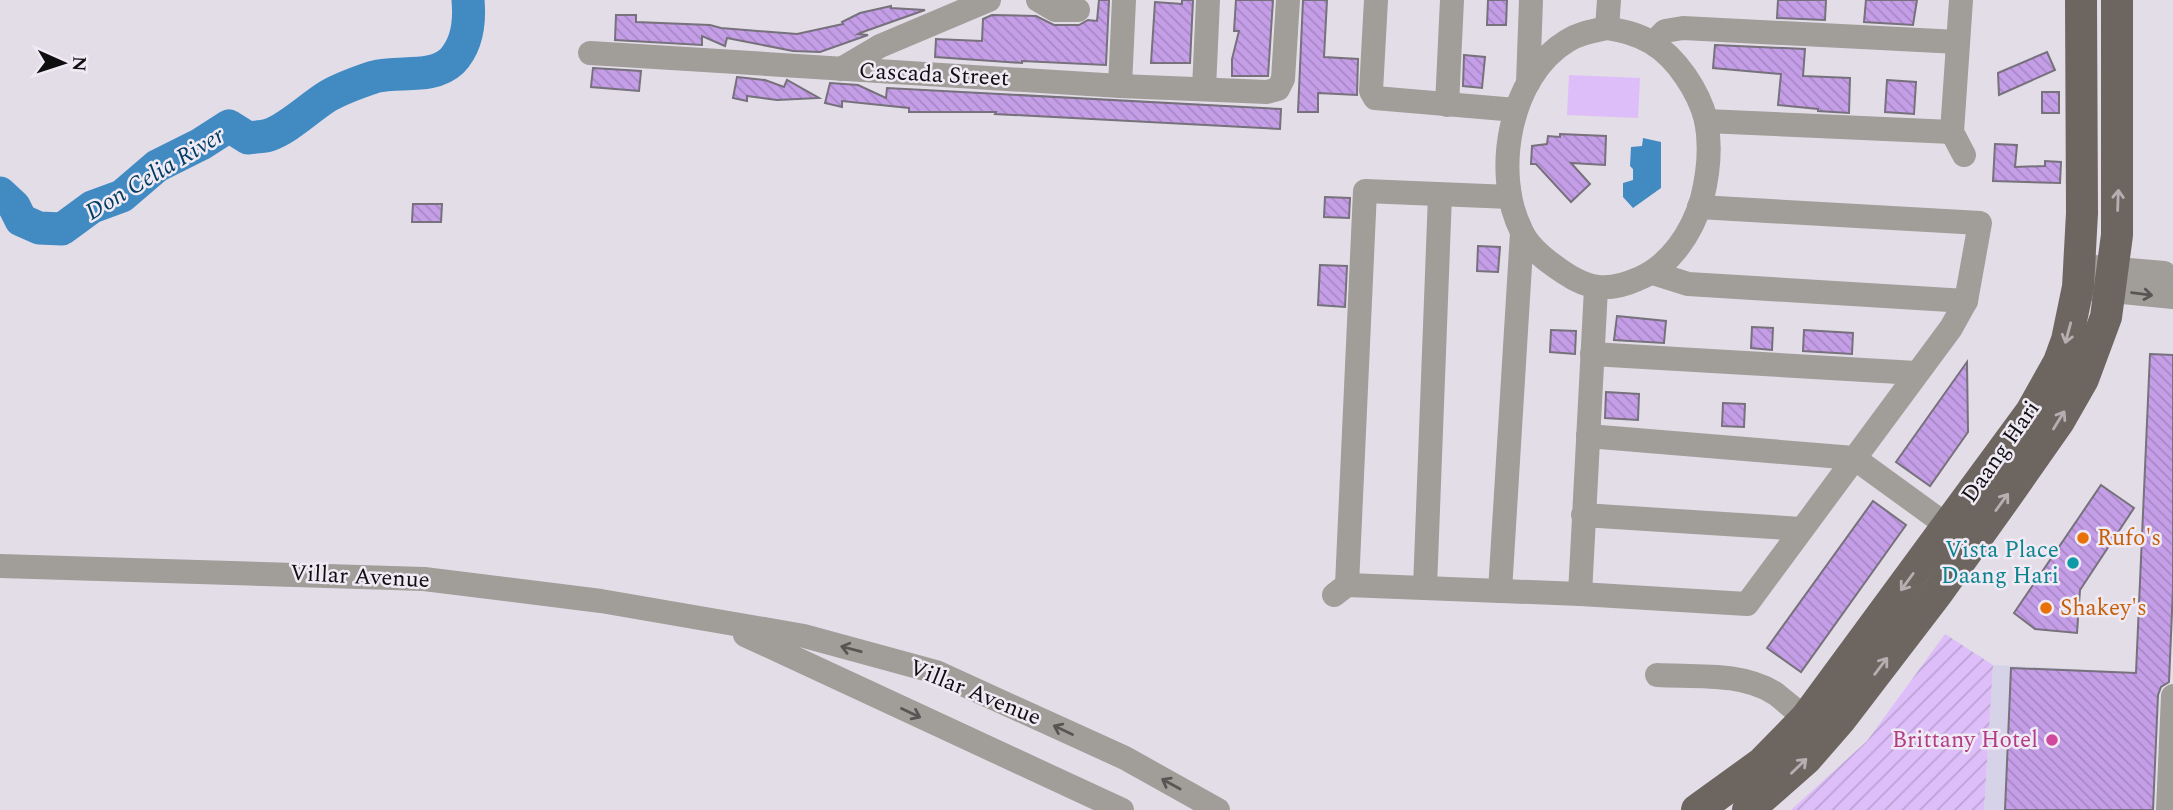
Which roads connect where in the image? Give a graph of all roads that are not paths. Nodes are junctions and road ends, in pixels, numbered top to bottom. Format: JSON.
{"nodes":[{"id":1,"x":989,"y":0,"type":"edge"},
{"id":2,"x":1020,"y":0,"type":"edge"},
{"id":3,"x":1037,"y":0,"type":"edge"},
{"id":4,"x":1124,"y":0,"type":"edge"},
{"id":5,"x":1208,"y":0,"type":"edge"},
{"id":6,"x":1288,"y":0,"type":"edge"},
{"id":7,"x":1376,"y":0,"type":"edge"},
{"id":8,"x":1452,"y":0,"type":"edge"},
{"id":9,"x":1531,"y":0,"type":"edge"},
{"id":10,"x":1609,"y":0,"type":"edge"},
{"id":11,"x":1961,"y":0,"type":"edge"},
{"id":12,"x":2081,"y":0,"type":"edge"},
{"id":13,"x":2117,"y":0,"type":"edge"},
{"id":14,"x":1078,"y":10,"type":"dead end"},
{"id":15,"x":1607,"y":28,"type":"junction"},
{"id":16,"x":1958,"y":42,"type":"junction"},
{"id":17,"x":1653,"y":43,"type":"junction"},
{"id":18,"x":590,"y":53,"type":"dead end"},
{"id":19,"x":841,"y":69,"type":"junction"},
{"id":20,"x":1528,"y":84,"type":"junction"},
{"id":21,"x":1120,"y":86,"type":"junction"},
{"id":22,"x":1204,"y":89,"type":"junction"},
{"id":23,"x":1447,"y":105,"type":"junction"},
{"id":24,"x":1516,"y":110,"type":"junction"},
{"id":25,"x":1706,"y":121,"type":"junction"},
{"id":26,"x":1952,"y":132,"type":"junction"},
{"id":27,"x":1964,"y":155,"type":"dead end"},
{"id":28,"x":1440,"y":195,"type":"junction"},
{"id":29,"x":1510,"y":197,"type":"junction"},
{"id":30,"x":1699,"y":207,"type":"junction"},
{"id":31,"x":1522,"y":233,"type":"junction"},
{"id":32,"x":1653,"y":273,"type":"junction"},
{"id":33,"x":2079,"y":276,"type":"junction"},
{"id":34,"x":2112,"y":279,"type":"junction"},
{"id":35,"x":2173,"y":283,"type":"edge"},
{"id":36,"x":1596,"y":288,"type":"junction"},
{"id":37,"x":2173,"y":297,"type":"edge"},
{"id":38,"x":1966,"y":301,"type":"junction"},
{"id":39,"x":1592,"y":354,"type":"junction"},
{"id":40,"x":1916,"y":373,"type":"junction"},
{"id":41,"x":1588,"y":436,"type":"junction"},
{"id":42,"x":1854,"y":458,"type":"junction"},
{"id":43,"x":1583,"y":515,"type":"junction"},
{"id":44,"x":1802,"y":529,"type":"junction"},
{"id":45,"x":1960,"y":535,"type":"junction"},
{"id":46,"x":0,"y":566,"type":"edge"},
{"id":47,"x":1425,"y":588,"type":"junction"},
{"id":48,"x":1500,"y":591,"type":"junction"},
{"id":49,"x":1580,"y":594,"type":"junction"},
{"id":50,"x":716,"y":622,"type":"junction"},
{"id":51,"x":1657,"y":675,"type":"dead end"},
{"id":52,"x":2173,"y":696,"type":"edge"},
{"id":53,"x":1806,"y":718,"type":"junction"},
{"id":54,"x":1122,"y":810,"type":"edge"},
{"id":55,"x":1218,"y":810,"type":"edge"},
{"id":56,"x":1697,"y":810,"type":"edge"},
{"id":57,"x":1748,"y":810,"type":"edge"},
{"id":58,"x":2168,"y":810,"type":"edge"}],
"edges":[{"from":1,"to":19,"type":"street"},
{"from":2,"to":3,"type":"street"},
{"from":3,"to":14,"type":"street"},
{"from":4,"to":21,"type":"street"},
{"from":5,"to":22,"type":"street"},
{"from":6,"to":22,"type":"street","name":"Cascada Street"},
{"from":7,"to":23,"type":"street"},
{"from":8,"to":23,"type":"street"},
{"from":9,"to":20,"type":"street"},
{"from":10,"to":15,"type":"street"},
{"from":11,"to":16,"type":"street"},
{"from":12,"to":33,"type":"main road","name":"Daang Hari"},
{"from":34,"to":13,"type":"main road","name":"Daang Hari","one_way":true},
{"from":15,"to":17,"type":"street"},
{"from":15,"to":20,"type":"street"},
{"from":16,"to":17,"type":"street"},
{"from":16,"to":26,"type":"street"},
{"from":17,"to":25,"type":"street"},
{"from":18,"to":19,"type":"street","name":"Cascada Street"},
{"from":19,"to":21,"type":"street","name":"Cascada Street"},
{"from":20,"to":24,"type":"street"},
{"from":21,"to":22,"type":"street","name":"Cascada Street"},
{"from":23,"to":24,"type":"street"},
{"from":24,"to":29,"type":"street"},
{"from":25,"to":26,"type":"street"},
{"from":25,"to":30,"type":"street"},
{"from":26,"to":27,"type":"street"},
{"from":28,"to":29,"type":"street"},
{"from":28,"to":47,"type":"street"},
{"from":28,"to":47,"type":"street"},
{"from":29,"to":31,"type":"street"},
{"from":30,"to":32,"type":"street"},
{"from":30,"to":38,"type":"street"},
{"from":31,"to":36,"type":"street"},
{"from":31,"to":48,"type":"street"},
{"from":32,"to":36,"type":"street"},
{"from":32,"to":38,"type":"street"},
{"from":33,"to":34,"type":"street"},
{"from":33,"to":45,"type":"main road","name":"Daang Hari","one_way":true},
{"from":34,"to":35,"type":"street"},
{"from":34,"to":37,"type":"street","one_way":true},
{"from":45,"to":34,"type":"main road","name":"Daang Hari","one_way":true},
{"from":36,"to":39,"type":"street"},
{"from":38,"to":40,"type":"street"},
{"from":39,"to":40,"type":"street"},
{"from":39,"to":41,"type":"street"},
{"from":40,"to":42,"type":"street"},
{"from":41,"to":42,"type":"street"},
{"from":41,"to":43,"type":"street"},
{"from":42,"to":44,"type":"street"},
{"from":42,"to":45,"type":"street"},
{"from":43,"to":44,"type":"street"},
{"from":43,"to":49,"type":"street"},
{"from":44,"to":49,"type":"street"},
{"from":45,"to":53,"type":"main road","name":"Daang Hari","one_way":true},
{"from":57,"to":45,"type":"main road","name":"Daang Hari","one_way":true},
{"from":46,"to":50,"type":"street","name":"Villar Avenue"},
{"from":47,"to":48,"type":"street"},
{"from":48,"to":49,"type":"street"},
{"from":50,"to":54,"type":"street","name":"Villar Avenue","one_way":true},
{"from":55,"to":50,"type":"street","name":"Villar Avenue","one_way":true},
{"from":51,"to":53,"type":"street"},
{"from":52,"to":58,"type":"street"},
{"from":53,"to":56,"type":"main road","name":"Daang Hari"}]}
